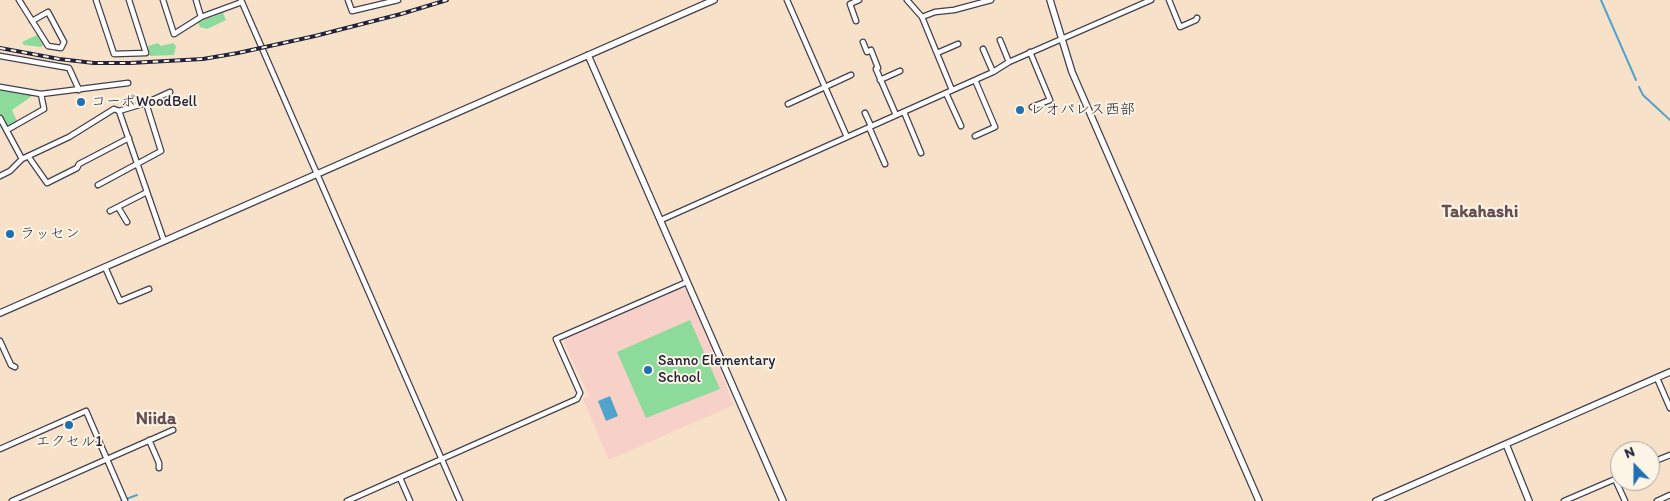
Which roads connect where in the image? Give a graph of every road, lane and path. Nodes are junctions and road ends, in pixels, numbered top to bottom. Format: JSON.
{"nodes":[{"id":1,"x":19,"y":0,"type":"edge"},
{"id":2,"x":96,"y":0,"type":"edge"},
{"id":3,"x":129,"y":0,"type":"edge"},
{"id":4,"x":163,"y":0,"type":"edge"},
{"id":5,"x":196,"y":0,"type":"edge"},
{"id":6,"x":348,"y":0,"type":"edge"},
{"id":7,"x":398,"y":0,"type":"edge"},
{"id":8,"x":714,"y":0,"type":"edge"},
{"id":9,"x":787,"y":0,"type":"edge"},
{"id":10,"x":859,"y":0,"type":"edge"},
{"id":11,"x":907,"y":0,"type":"edge"},
{"id":12,"x":991,"y":0,"type":"edge"},
{"id":13,"x":1050,"y":0,"type":"edge"},
{"id":14,"x":1151,"y":0,"type":"edge"},
{"id":15,"x":1169,"y":0,"type":"edge"},
{"id":16,"x":242,"y":1,"type":"edge"},
{"id":17,"x":201,"y":17,"type":"junction"},
{"id":18,"x":922,"y":17,"type":"junction"},
{"id":19,"x":1197,"y":18,"type":"dead end"},
{"id":20,"x":32,"y":21,"type":"junction"},
{"id":21,"x":856,"y":21,"type":"dead end"},
{"id":22,"x":1062,"y":38,"type":"junction"},
{"id":23,"x":1000,"y":40,"type":"dead end"},
{"id":24,"x":863,"y":42,"type":"dead end"},
{"id":25,"x":958,"y":44,"type":"dead end"},
{"id":26,"x":983,"y":49,"type":"dead end"},
{"id":27,"x":1030,"y":52,"type":"junction"},
{"id":28,"x":937,"y":53,"type":"junction"},
{"id":29,"x":588,"y":55,"type":"junction"},
{"id":30,"x":0,"y":56,"type":"edge"},
{"id":31,"x":1009,"y":62,"type":"junction"},
{"id":32,"x":900,"y":71,"type":"dead end"},
{"id":33,"x":993,"y":72,"type":"junction"},
{"id":34,"x":851,"y":75,"type":"dead end"},
{"id":35,"x":880,"y":80,"type":"junction"},
{"id":36,"x":975,"y":80,"type":"junction"},
{"id":37,"x":128,"y":83,"type":"dead end"},
{"id":38,"x":825,"y":86,"type":"junction"},
{"id":39,"x":0,"y":87,"type":"edge"},
{"id":40,"x":79,"y":90,"type":"junction"},
{"id":41,"x":952,"y":90,"type":"junction"},
{"id":42,"x":170,"y":92,"type":"dead end"},
{"id":43,"x":946,"y":92,"type":"junction"},
{"id":44,"x":41,"y":94,"type":"junction"},
{"id":45,"x":146,"y":103,"type":"junction"},
{"id":46,"x":788,"y":104,"type":"dead end"},
{"id":47,"x":1032,"y":108,"type":"dead end"},
{"id":48,"x":119,"y":111,"type":"junction"},
{"id":49,"x":904,"y":112,"type":"junction"},
{"id":50,"x":865,"y":113,"type":"dead end"},
{"id":51,"x":896,"y":115,"type":"junction"},
{"id":52,"x":0,"y":118,"type":"edge"},
{"id":53,"x":961,"y":126,"type":"dead end"},
{"id":54,"x":870,"y":127,"type":"junction"},
{"id":55,"x":7,"y":130,"type":"junction"},
{"id":56,"x":975,"y":136,"type":"dead end"},
{"id":57,"x":847,"y":137,"type":"junction"},
{"id":58,"x":129,"y":138,"type":"junction"},
{"id":59,"x":921,"y":153,"type":"dead end"},
{"id":60,"x":28,"y":156,"type":"junction"},
{"id":61,"x":22,"y":159,"type":"junction"},
{"id":62,"x":138,"y":164,"type":"junction"},
{"id":63,"x":885,"y":164,"type":"dead end"},
{"id":64,"x":316,"y":175,"type":"junction"},
{"id":65,"x":0,"y":176,"type":"edge"},
{"id":66,"x":98,"y":185,"type":"dead end"},
{"id":67,"x":147,"y":192,"type":"junction"},
{"id":68,"x":118,"y":207,"type":"junction"},
{"id":69,"x":110,"y":211,"type":"dead end"},
{"id":70,"x":661,"y":220,"type":"junction"},
{"id":71,"x":127,"y":222,"type":"dead end"},
{"id":72,"x":164,"y":241,"type":"junction"},
{"id":73,"x":105,"y":267,"type":"junction"},
{"id":74,"x":687,"y":282,"type":"junction"},
{"id":75,"x":149,"y":289,"type":"dead end"},
{"id":76,"x":0,"y":313,"type":"edge"},
{"id":77,"x":0,"y":341,"type":"edge"},
{"id":78,"x":15,"y":367,"type":"dead end"},
{"id":79,"x":1670,"y":372,"type":"edge"},
{"id":80,"x":1657,"y":378,"type":"junction"},
{"id":81,"x":1670,"y":408,"type":"edge"},
{"id":82,"x":173,"y":430,"type":"dead end"},
{"id":83,"x":149,"y":440,"type":"junction"},
{"id":84,"x":1506,"y":444,"type":"junction"},
{"id":85,"x":0,"y":449,"type":"edge"},
{"id":86,"x":106,"y":459,"type":"junction"},
{"id":87,"x":442,"y":460,"type":"junction"},
{"id":88,"x":159,"y":468,"type":"dead end"},
{"id":89,"x":400,"y":478,"type":"junction"},
{"id":90,"x":1610,"y":481,"type":"edge"},
{"id":91,"x":1670,"y":495,"type":"edge"},
{"id":92,"x":1576,"y":496,"type":"junction"},
{"id":93,"x":124,"y":499,"type":"edge"},
{"id":94,"x":12,"y":501,"type":"edge"},
{"id":95,"x":347,"y":501,"type":"edge"},
{"id":96,"x":410,"y":501,"type":"edge"},
{"id":97,"x":460,"y":501,"type":"edge"},
{"id":98,"x":783,"y":501,"type":"edge"},
{"id":99,"x":1259,"y":501,"type":"edge"},
{"id":100,"x":1376,"y":501,"type":"edge"},
{"id":101,"x":1529,"y":501,"type":"edge"},
{"id":102,"x":1564,"y":501,"type":"edge"},
{"id":103,"x":1579,"y":501,"type":"edge"},
{"id":104,"x":1657,"y":501,"type":"edge"}],
"edges":[{"from":1,"to":20,"type":"street"},
{"from":2,"to":3,"type":"street"},
{"from":4,"to":17,"type":"street"},
{"from":5,"to":17,"type":"street"},
{"from":6,"to":7,"type":"street"},
{"from":8,"to":29,"type":"street"},
{"from":9,"to":38,"type":"street"},
{"from":10,"to":21,"type":"street"},
{"from":11,"to":18,"type":"street"},
{"from":12,"to":18,"type":"street"},
{"from":13,"to":22,"type":"street"},
{"from":14,"to":22,"type":"street"},
{"from":15,"to":19,"type":"street"},
{"from":16,"to":17,"type":"street"},
{"from":16,"to":64,"type":"street"},
{"from":18,"to":28,"type":"street"},
{"from":20,"to":20,"type":"street"},
{"from":22,"to":27,"type":"street"},
{"from":22,"to":99,"type":"street"},
{"from":23,"to":31,"type":"street"},
{"from":24,"to":35,"type":"street"},
{"from":25,"to":28,"type":"street"},
{"from":26,"to":33,"type":"street"},
{"from":27,"to":31,"type":"street"},
{"from":27,"to":47,"type":"street"},
{"from":28,"to":41,"type":"street"},
{"from":29,"to":64,"type":"street"},
{"from":29,"to":70,"type":"street"},
{"from":30,"to":40,"type":"street"},
{"from":31,"to":33,"type":"street"},
{"from":32,"to":35,"type":"street"},
{"from":33,"to":36,"type":"street"},
{"from":34,"to":38,"type":"street"},
{"from":35,"to":51,"type":"street"},
{"from":36,"to":41,"type":"street"},
{"from":36,"to":56,"type":"street"},
{"from":37,"to":40,"type":"street"},
{"from":38,"to":46,"type":"street"},
{"from":38,"to":57,"type":"street"},
{"from":39,"to":44,"type":"street"},
{"from":40,"to":44,"type":"street"},
{"from":41,"to":43,"type":"street"},
{"from":42,"to":45,"type":"street"},
{"from":43,"to":49,"type":"street"},
{"from":43,"to":53,"type":"street"},
{"from":44,"to":55,"type":"street"},
{"from":45,"to":48,"type":"street"},
{"from":45,"to":62,"type":"street"},
{"from":48,"to":58,"type":"street"},
{"from":48,"to":60,"type":"street"},
{"from":49,"to":51,"type":"street"},
{"from":49,"to":59,"type":"street"},
{"from":50,"to":54,"type":"street"},
{"from":51,"to":54,"type":"street"},
{"from":52,"to":55,"type":"street"},
{"from":54,"to":57,"type":"street"},
{"from":54,"to":63,"type":"street"},
{"from":55,"to":61,"type":"street"},
{"from":57,"to":70,"type":"street"},
{"from":58,"to":60,"type":"street"},
{"from":58,"to":62,"type":"street"},
{"from":60,"to":61,"type":"street"},
{"from":61,"to":65,"type":"street"},
{"from":62,"to":66,"type":"street"},
{"from":62,"to":67,"type":"street"},
{"from":64,"to":72,"type":"street"},
{"from":64,"to":87,"type":"street"},
{"from":67,"to":68,"type":"street"},
{"from":67,"to":72,"type":"street"},
{"from":68,"to":69,"type":"street"},
{"from":68,"to":71,"type":"street"},
{"from":70,"to":74,"type":"street"},
{"from":72,"to":73,"type":"street"},
{"from":73,"to":75,"type":"street"},
{"from":73,"to":76,"type":"street"},
{"from":74,"to":87,"type":"street"},
{"from":74,"to":98,"type":"street"},
{"from":77,"to":78,"type":"street"},
{"from":79,"to":80,"type":"street"},
{"from":80,"to":81,"type":"street"},
{"from":80,"to":84,"type":"street"},
{"from":82,"to":83,"type":"street"},
{"from":83,"to":86,"type":"street"},
{"from":83,"to":88,"type":"street"},
{"from":84,"to":100,"type":"street"},
{"from":84,"to":101,"type":"street"},
{"from":85,"to":86,"type":"street"},
{"from":86,"to":93,"type":"street"},
{"from":86,"to":94,"type":"street"},
{"from":87,"to":89,"type":"street"},
{"from":87,"to":97,"type":"street"},
{"from":89,"to":95,"type":"street"},
{"from":89,"to":96,"type":"street"},
{"from":90,"to":92,"type":"street"},
{"from":91,"to":104,"type":"street"},
{"from":92,"to":102,"type":"street"},
{"from":92,"to":103,"type":"street"}]}
